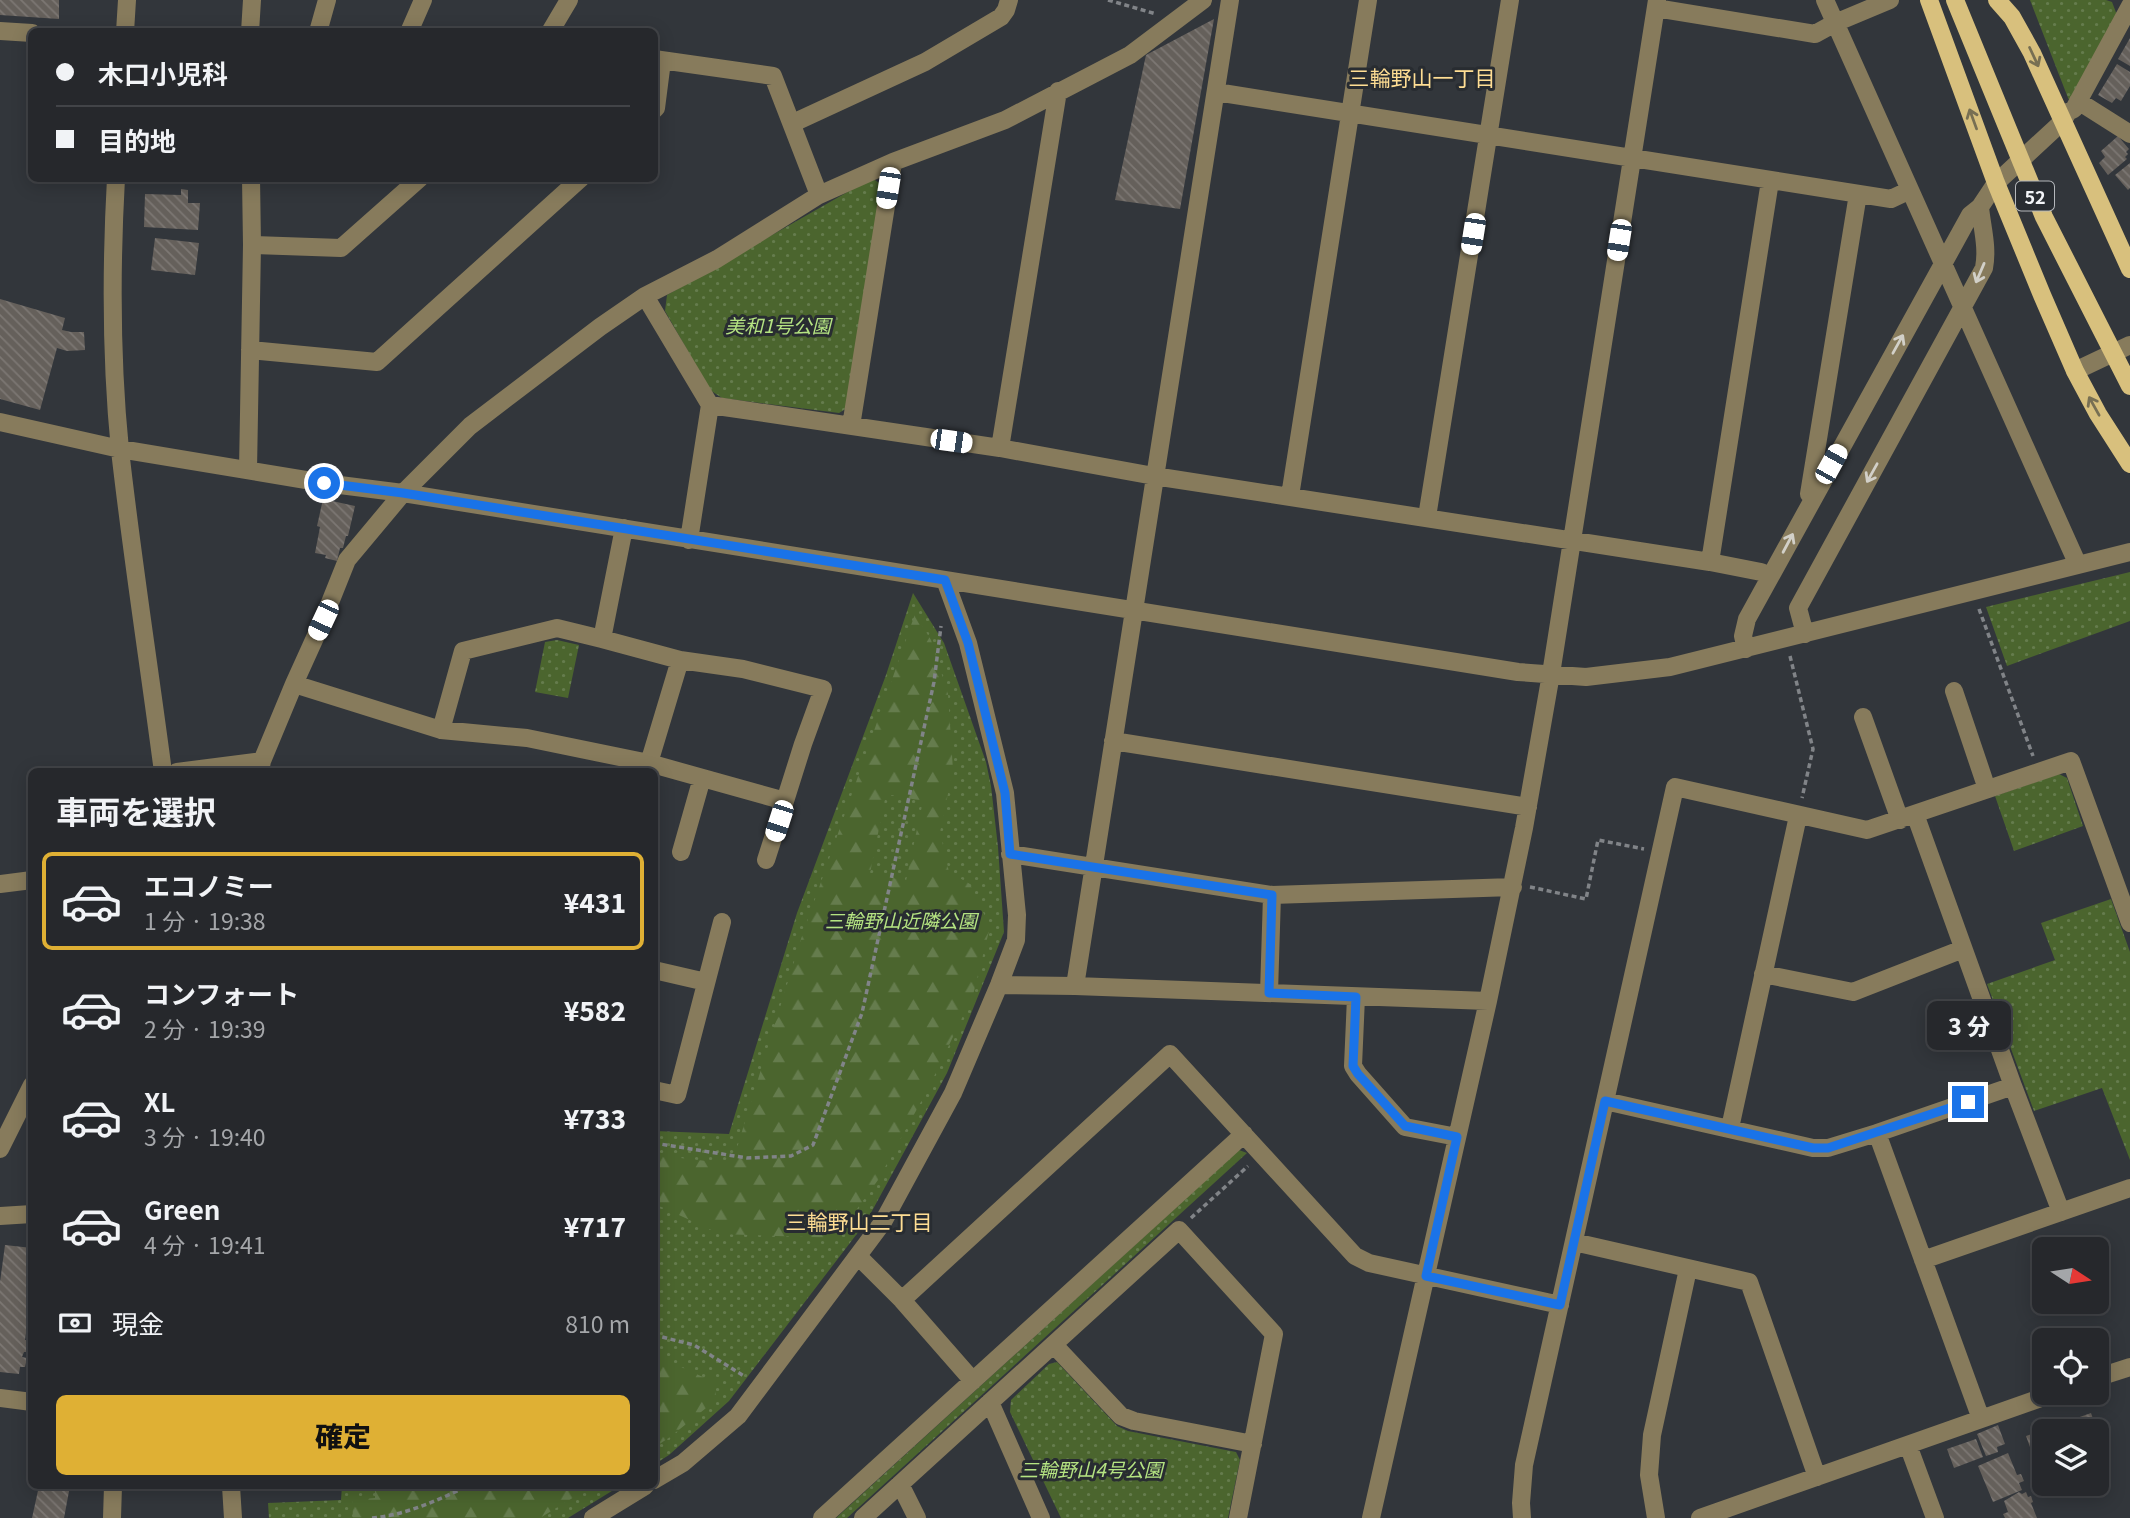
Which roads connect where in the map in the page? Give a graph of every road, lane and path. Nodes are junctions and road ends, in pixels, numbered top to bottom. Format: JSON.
{"nodes":[{"id":1,"x":127,"y":0,"type":"edge"},
{"id":2,"x":252,"y":0,"type":"edge"},
{"id":3,"x":327,"y":0,"type":"edge"},
{"id":4,"x":423,"y":0,"type":"edge"},
{"id":5,"x":569,"y":0,"type":"edge"},
{"id":6,"x":1009,"y":0,"type":"edge"},
{"id":7,"x":1108,"y":0,"type":"edge"},
{"id":8,"x":1203,"y":0,"type":"edge"},
{"id":9,"x":1230,"y":0,"type":"edge"},
{"id":10,"x":1368,"y":0,"type":"edge"},
{"id":11,"x":1510,"y":0,"type":"edge"},
{"id":12,"x":1825,"y":0,"type":"edge"},
{"id":13,"x":1890,"y":0,"type":"edge"},
{"id":14,"x":1929,"y":0,"type":"edge"},
{"id":15,"x":1955,"y":0,"type":"edge"},
{"id":16,"x":1997,"y":0,"type":"edge"},
{"id":17,"x":1657,"y":4,"type":"edge"},
{"id":18,"x":2130,"y":6,"type":"edge"},
{"id":19,"x":1835,"y":23,"type":"junction"},
{"id":20,"x":1171,"y":25,"type":"junction"},
{"id":21,"x":125,"y":28,"type":"edge"},
{"id":22,"x":250,"y":28,"type":"edge"},
{"id":23,"x":319,"y":28,"type":"edge"},
{"id":24,"x":411,"y":28,"type":"edge"},
{"id":25,"x":552,"y":28,"type":"edge"},
{"id":26,"x":0,"y":31,"type":"edge"},
{"id":27,"x":28,"y":33,"type":"edge"},
{"id":28,"x":658,"y":60,"type":"edge"},
{"id":29,"x":1058,"y":91,"type":"junction"},
{"id":30,"x":1216,"y":92,"type":"junction"},
{"id":31,"x":2078,"y":101,"type":"junction"},
{"id":32,"x":1351,"y":113,"type":"junction"},
{"id":33,"x":2062,"y":122,"type":"junction"},
{"id":34,"x":793,"y":123,"type":"junction"},
{"id":35,"x":1489,"y":134,"type":"junction"},
{"id":36,"x":2130,"y":134,"type":"edge"},
{"id":37,"x":1632,"y":158,"type":"junction"},
{"id":38,"x":893,"y":162,"type":"junction"},
{"id":39,"x":1770,"y":181,"type":"junction"},
{"id":40,"x":116,"y":182,"type":"edge"},
{"id":41,"x":251,"y":182,"type":"edge"},
{"id":42,"x":415,"y":182,"type":"edge"},
{"id":43,"x":577,"y":182,"type":"edge"},
{"id":44,"x":1996,"y":183,"type":"junction"},
{"id":45,"x":1910,"y":190,"type":"junction"},
{"id":46,"x":1858,"y":194,"type":"junction"},
{"id":47,"x":819,"y":195,"type":"junction"},
{"id":48,"x":1980,"y":207,"type":"junction"},
{"id":49,"x":252,"y":245,"type":"junction"},
{"id":50,"x":1943,"y":263,"type":"junction"},
{"id":51,"x":2130,"y":269,"type":"edge"},
{"id":52,"x":645,"y":296,"type":"junction"},
{"id":53,"x":1963,"y":309,"type":"junction"},
{"id":54,"x":2130,"y":345,"type":"edge"},
{"id":55,"x":250,"y":351,"type":"junction"},
{"id":56,"x":2075,"y":371,"type":"junction"},
{"id":57,"x":2130,"y":386,"type":"edge"},
{"id":58,"x":710,"y":405,"type":"junction"},
{"id":59,"x":0,"y":422,"type":"edge"},
{"id":60,"x":851,"y":426,"type":"junction"},
{"id":61,"x":1000,"y":448,"type":"junction"},
{"id":62,"x":120,"y":449,"type":"junction"},
{"id":63,"x":2130,"y":464,"type":"edge"},
{"id":64,"x":248,"y":470,"type":"junction"},
{"id":65,"x":1154,"y":476,"type":"junction"},
{"id":66,"x":403,"y":493,"type":"junction"},
{"id":67,"x":1290,"y":496,"type":"junction"},
{"id":68,"x":1807,"y":509,"type":"junction"},
{"id":69,"x":1427,"y":517,"type":"junction"},
{"id":70,"x":624,"y":528,"type":"junction"},
{"id":71,"x":689,"y":540,"type":"junction"},
{"id":72,"x":1571,"y":541,"type":"junction"},
{"id":73,"x":2130,"y":552,"type":"edge"},
{"id":74,"x":1710,"y":562,"type":"junction"},
{"id":75,"x":2078,"y":565,"type":"junction"},
{"id":76,"x":1769,"y":577,"type":"junction"},
{"id":77,"x":945,"y":580,"type":"junction"},
{"id":78,"x":1978,"y":606,"type":"dead end"},
{"id":79,"x":1133,"y":610,"type":"junction"},
{"id":80,"x":942,"y":621,"type":"dead end"},
{"id":81,"x":1805,"y":634,"type":"junction"},
{"id":82,"x":602,"y":639,"type":"junction"},
{"id":83,"x":1746,"y":649,"type":"junction"},
{"id":84,"x":1789,"y":654,"type":"dead end"},
{"id":85,"x":680,"y":660,"type":"junction"},
{"id":86,"x":1551,"y":674,"type":"junction"},
{"id":87,"x":294,"y":684,"type":"junction"},
{"id":88,"x":1954,"y":691,"type":"dead end"},
{"id":89,"x":1863,"y":717,"type":"dead end"},
{"id":90,"x":440,"y":730,"type":"junction"},
{"id":91,"x":1114,"y":741,"type":"junction"},
{"id":92,"x":649,"y":763,"type":"junction"},
{"id":93,"x":618,"y":764,"type":"edge"},
{"id":94,"x":261,"y":766,"type":"edge"},
{"id":95,"x":162,"y":768,"type":"edge"},
{"id":96,"x":233,"y":768,"type":"edge"},
{"id":97,"x":2039,"y":771,"type":"junction"},
{"id":98,"x":702,"y":778,"type":"junction"},
{"id":99,"x":1987,"y":789,"type":"junction"},
{"id":100,"x":785,"y":802,"type":"junction"},
{"id":101,"x":1528,"y":807,"type":"junction"},
{"id":102,"x":1798,"y":816,"type":"junction"},
{"id":103,"x":1908,"y":817,"type":"junction"},
{"id":104,"x":681,"y":852,"type":"dead end"},
{"id":105,"x":1660,"y":853,"type":"junction"},
{"id":106,"x":1010,"y":854,"type":"junction"},
{"id":107,"x":766,"y":860,"type":"dead end"},
{"id":108,"x":1092,"y":866,"type":"junction"},
{"id":109,"x":28,"y":880,"type":"edge"},
{"id":110,"x":0,"y":884,"type":"edge"},
{"id":111,"x":1519,"y":887,"type":"junction"},
{"id":112,"x":1272,"y":895,"type":"junction"},
{"id":113,"x":722,"y":922,"type":"dead end"},
{"id":114,"x":2130,"y":923,"type":"edge"},
{"id":115,"x":1963,"y":949,"type":"junction"},
{"id":116,"x":658,"y":971,"type":"edge"},
{"id":117,"x":1763,"y":974,"type":"junction"},
{"id":118,"x":706,"y":982,"type":"junction"},
{"id":119,"x":999,"y":985,"type":"junction"},
{"id":120,"x":1075,"y":986,"type":"junction"},
{"id":121,"x":1269,"y":993,"type":"junction"},
{"id":122,"x":1356,"y":997,"type":"junction"},
{"id":123,"x":1488,"y":1001,"type":"junction"},
{"id":124,"x":2013,"y":1086,"type":"junction"},
{"id":125,"x":658,"y":1091,"type":"edge"},
{"id":126,"x":28,"y":1093,"type":"edge"},
{"id":127,"x":1605,"y":1101,"type":"junction"},
{"id":128,"x":1730,"y":1128,"type":"junction"},
{"id":129,"x":1244,"y":1133,"type":"junction"},
{"id":130,"x":1877,"y":1133,"type":"junction"},
{"id":131,"x":1457,"y":1137,"type":"junction"},
{"id":132,"x":658,"y":1144,"type":"edge"},
{"id":133,"x":0,"y":1149,"type":"edge"},
{"id":134,"x":1262,"y":1153,"type":"junction"},
{"id":135,"x":2130,"y":1188,"type":"edge"},
{"id":136,"x":2061,"y":1212,"type":"junction"},
{"id":137,"x":28,"y":1214,"type":"edge"},
{"id":138,"x":0,"y":1216,"type":"edge"},
{"id":139,"x":1180,"y":1230,"type":"junction"},
{"id":140,"x":1574,"y":1242,"type":"junction"},
{"id":141,"x":858,"y":1256,"type":"junction"},
{"id":142,"x":1923,"y":1260,"type":"junction"},
{"id":143,"x":1688,"y":1269,"type":"junction"},
{"id":144,"x":1426,"y":1276,"type":"junction"},
{"id":145,"x":902,"y":1300,"type":"junction"},
{"id":146,"x":1560,"y":1305,"type":"junction"},
{"id":147,"x":658,"y":1336,"type":"edge"},
{"id":148,"x":1054,"y":1345,"type":"junction"},
{"id":149,"x":2130,"y":1367,"type":"edge"},
{"id":150,"x":2109,"y":1374,"type":"edge"},
{"id":151,"x":974,"y":1381,"type":"junction"},
{"id":152,"x":761,"y":1386,"type":"junction"},
{"id":153,"x":0,"y":1398,"type":"edge"},
{"id":154,"x":2032,"y":1401,"type":"edge"},
{"id":155,"x":28,"y":1402,"type":"edge"},
{"id":156,"x":990,"y":1402,"type":"junction"},
{"id":157,"x":1981,"y":1419,"type":"junction"},
{"id":158,"x":1253,"y":1444,"type":"junction"},
{"id":159,"x":1908,"y":1445,"type":"junction"},
{"id":160,"x":1817,"y":1477,"type":"junction"},
{"id":161,"x":658,"y":1478,"type":"edge"},
{"id":162,"x":900,"y":1484,"type":"junction"},
{"id":163,"x":114,"y":1489,"type":"edge"},
{"id":164,"x":231,"y":1489,"type":"edge"},
{"id":165,"x":462,"y":1489,"type":"edge"},
{"id":166,"x":640,"y":1489,"type":"edge"},
{"id":167,"x":597,"y":1517,"type":"edge"},
{"id":168,"x":112,"y":1518,"type":"edge"},
{"id":169,"x":233,"y":1518,"type":"edge"},
{"id":170,"x":372,"y":1518,"type":"edge"},
{"id":171,"x":822,"y":1518,"type":"edge"},
{"id":172,"x":863,"y":1518,"type":"edge"},
{"id":173,"x":917,"y":1518,"type":"edge"},
{"id":174,"x":1041,"y":1518,"type":"edge"},
{"id":175,"x":1238,"y":1518,"type":"edge"},
{"id":176,"x":1371,"y":1518,"type":"edge"},
{"id":177,"x":1522,"y":1518,"type":"edge"},
{"id":178,"x":1656,"y":1518,"type":"edge"},
{"id":179,"x":1700,"y":1518,"type":"edge"},
{"id":180,"x":1935,"y":1518,"type":"edge"}],
"edges":[{"from":1,"to":21,"type":"street"},
{"from":2,"to":22,"type":"street"},
{"from":3,"to":23,"type":"street"},
{"from":4,"to":24,"type":"street"},
{"from":5,"to":25,"type":"street"},
{"from":6,"to":34,"type":"street"},
{"from":7,"to":20,"type":"path"},
{"from":8,"to":20,"type":"street"},
{"from":9,"to":30,"type":"street"},
{"from":10,"to":32,"type":"street"},
{"from":11,"to":35,"type":"street"},
{"from":12,"to":19,"type":"street"},
{"from":13,"to":19,"type":"street"},
{"from":44,"to":14,"type":"main road","one_way":true},
{"from":15,"to":57,"type":"main road","number":"52","bridge":true},
{"from":16,"to":33,"type":"main road","one_way":true},
{"from":17,"to":19,"type":"street"},
{"from":17,"to":37,"type":"street"},
{"from":18,"to":31,"type":"street"},
{"from":19,"to":45,"type":"street"},
{"from":20,"to":29,"type":"street"},
{"from":26,"to":27,"type":"street"},
{"from":28,"to":34,"type":"street"},
{"from":29,"to":38,"type":"street"},
{"from":29,"to":61,"type":"street"},
{"from":30,"to":32,"type":"street"},
{"from":30,"to":65,"type":"street"},
{"from":31,"to":33,"type":"street"},
{"from":31,"to":36,"type":"street"},
{"from":32,"to":35,"type":"street"},
{"from":32,"to":67,"type":"street"},
{"from":33,"to":44,"type":"street"},
{"from":33,"to":51,"type":"main road"},
{"from":34,"to":47,"type":"street"},
{"from":35,"to":37,"type":"street"},
{"from":35,"to":69,"type":"street"},
{"from":37,"to":39,"type":"street"},
{"from":37,"to":72,"type":"street"},
{"from":38,"to":47,"type":"street"},
{"from":38,"to":60,"type":"street"},
{"from":39,"to":46,"type":"street"},
{"from":39,"to":74,"type":"street"},
{"from":40,"to":62,"type":"street"},
{"from":41,"to":49,"type":"street"},
{"from":42,"to":49,"type":"street"},
{"from":43,"to":55,"type":"street"},
{"from":44,"to":48,"type":"street"},
{"from":44,"to":56,"type":"main road"},
{"from":45,"to":46,"type":"street"},
{"from":45,"to":50,"type":"street"},
{"from":46,"to":68,"type":"street"},
{"from":47,"to":52,"type":"street"},
{"from":48,"to":50,"type":"street"},
{"from":48,"to":53,"type":"street","one_way":true},
{"from":49,"to":55,"type":"street"},
{"from":50,"to":53,"type":"street"},
{"from":68,"to":50,"type":"street","one_way":true},
{"from":52,"to":58,"type":"street"},
{"from":52,"to":66,"type":"street"},
{"from":53,"to":75,"type":"street"},
{"from":53,"to":81,"type":"street","one_way":true},
{"from":54,"to":56,"type":"street"},
{"from":55,"to":64,"type":"street"},
{"from":63,"to":56,"type":"main road","one_way":true},
{"from":58,"to":60,"type":"street"},
{"from":58,"to":71,"type":"street"},
{"from":59,"to":62,"type":"street"},
{"from":60,"to":61,"type":"street"},
{"from":61,"to":65,"type":"street"},
{"from":62,"to":64,"type":"street"},
{"from":62,"to":95,"type":"street"},
{"from":64,"to":66,"type":"street"},
{"from":65,"to":67,"type":"street"},
{"from":65,"to":79,"type":"street"},
{"from":66,"to":70,"type":"street"},
{"from":66,"to":87,"type":"street"},
{"from":67,"to":69,"type":"street"},
{"from":76,"to":68,"type":"street","one_way":true},
{"from":69,"to":72,"type":"street"},
{"from":70,"to":71,"type":"street"},
{"from":70,"to":82,"type":"street"},
{"from":71,"to":77,"type":"street"},
{"from":72,"to":74,"type":"street"},
{"from":72,"to":86,"type":"street"},
{"from":73,"to":75,"type":"street"},
{"from":74,"to":76,"type":"street"},
{"from":75,"to":81,"type":"street"},
{"from":76,"to":83,"type":"street"},
{"from":77,"to":79,"type":"street"},
{"from":77,"to":106,"type":"street"},
{"from":78,"to":97,"type":"path"},
{"from":79,"to":86,"type":"street"},
{"from":79,"to":91,"type":"street"},
{"from":80,"to":132,"type":"path"},
{"from":81,"to":83,"type":"street"},
{"from":82,"to":85,"type":"street"},
{"from":82,"to":90,"type":"street"},
{"from":83,"to":86,"type":"street"},
{"from":84,"to":102,"type":"path"},
{"from":85,"to":92,"type":"street"},
{"from":85,"to":100,"type":"street"},
{"from":86,"to":101,"type":"street"},
{"from":87,"to":90,"type":"street"},
{"from":87,"to":94,"type":"street"},
{"from":88,"to":99,"type":"street"},
{"from":89,"to":103,"type":"street"},
{"from":90,"to":93,"type":"street"},
{"from":91,"to":101,"type":"street"},
{"from":91,"to":108,"type":"street"},
{"from":92,"to":93,"type":"street"},
{"from":92,"to":98,"type":"street"},
{"from":94,"to":96,"type":"street"},
{"from":97,"to":99,"type":"street"},
{"from":97,"to":114,"type":"street"},
{"from":98,"to":100,"type":"street"},
{"from":98,"to":104,"type":"street"},
{"from":99,"to":103,"type":"street"},
{"from":100,"to":107,"type":"street"},
{"from":101,"to":111,"type":"street"},
{"from":102,"to":103,"type":"street"},
{"from":102,"to":105,"type":"street"},
{"from":102,"to":117,"type":"street"},
{"from":103,"to":115,"type":"street"},
{"from":105,"to":111,"type":"path"},
{"from":105,"to":127,"type":"street"},
{"from":106,"to":108,"type":"street"},
{"from":106,"to":119,"type":"street"},
{"from":108,"to":112,"type":"street"},
{"from":108,"to":120,"type":"street"},
{"from":109,"to":110,"type":"street"},
{"from":111,"to":112,"type":"street"},
{"from":111,"to":123,"type":"street"},
{"from":112,"to":121,"type":"street"},
{"from":113,"to":118,"type":"street"},
{"from":115,"to":117,"type":"street"},
{"from":115,"to":124,"type":"street"},
{"from":116,"to":118,"type":"street"},
{"from":117,"to":128,"type":"street"},
{"from":118,"to":125,"type":"street"},
{"from":119,"to":120,"type":"street"},
{"from":119,"to":141,"type":"street"},
{"from":120,"to":121,"type":"street"},
{"from":121,"to":122,"type":"street"},
{"from":122,"to":123,"type":"street"},
{"from":122,"to":131,"type":"street"},
{"from":123,"to":131,"type":"street"},
{"from":124,"to":130,"type":"street"},
{"from":124,"to":136,"type":"street"},
{"from":126,"to":133,"type":"street"},
{"from":127,"to":128,"type":"street"},
{"from":127,"to":140,"type":"street"},
{"from":128,"to":130,"type":"street"},
{"from":129,"to":134,"type":"street"},
{"from":129,"to":145,"type":"street"},
{"from":129,"to":151,"type":"street"},
{"from":130,"to":142,"type":"street"},
{"from":131,"to":144,"type":"street"},
{"from":134,"to":139,"type":"path"},
{"from":134,"to":144,"type":"street"},
{"from":135,"to":136,"type":"street"},
{"from":136,"to":142,"type":"street"},
{"from":137,"to":138,"type":"street"},
{"from":139,"to":148,"type":"street"},
{"from":139,"to":158,"type":"street"},
{"from":140,"to":143,"type":"street"},
{"from":140,"to":146,"type":"street"},
{"from":141,"to":145,"type":"street"},
{"from":141,"to":152,"type":"street"},
{"from":142,"to":157,"type":"street"},
{"from":143,"to":160,"type":"street"},
{"from":143,"to":178,"type":"street"},
{"from":144,"to":146,"type":"street"},
{"from":144,"to":176,"type":"street"},
{"from":145,"to":151,"type":"street"},
{"from":146,"to":177,"type":"street"},
{"from":147,"to":152,"type":"path"},
{"from":148,"to":156,"type":"street"},
{"from":148,"to":158,"type":"street"},
{"from":149,"to":150,"type":"street"},
{"from":151,"to":171,"type":"street"},
{"from":152,"to":161,"type":"street"},
{"from":153,"to":155,"type":"street"},
{"from":154,"to":157,"type":"street"},
{"from":156,"to":162,"type":"street"},
{"from":156,"to":174,"type":"street"},
{"from":157,"to":159,"type":"street"},
{"from":158,"to":175,"type":"street"},
{"from":159,"to":160,"type":"street"},
{"from":159,"to":180,"type":"street"},
{"from":160,"to":179,"type":"street"},
{"from":162,"to":172,"type":"street"},
{"from":162,"to":173,"type":"street"},
{"from":163,"to":168,"type":"street"},
{"from":164,"to":169,"type":"street"},
{"from":165,"to":170,"type":"path"},
{"from":166,"to":167,"type":"street"}]}
